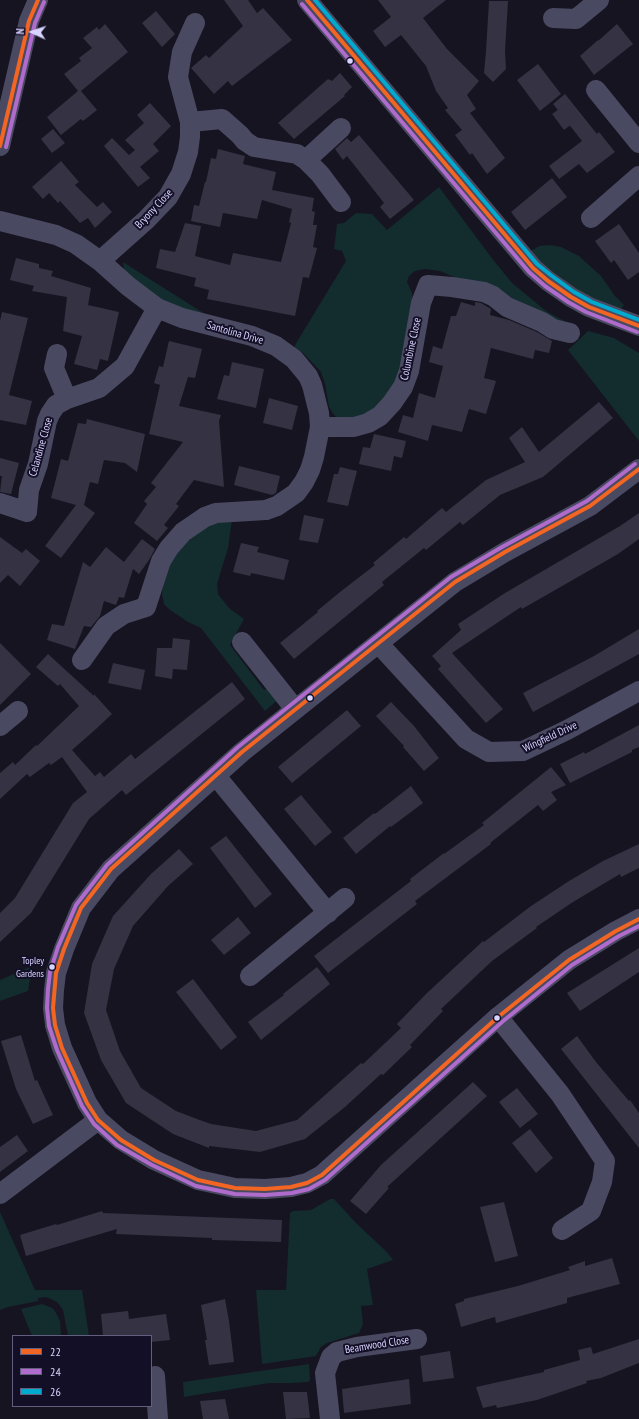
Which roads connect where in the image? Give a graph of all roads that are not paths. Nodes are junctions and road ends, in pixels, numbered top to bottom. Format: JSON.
{"nodes":[{"id":1,"x":38,"y":0,"type":"edge"},
{"id":2,"x":307,"y":0,"type":"edge"},
{"id":3,"x":599,"y":0,"type":"edge"},
{"id":4,"x":553,"y":18,"type":"dead end"},
{"id":5,"x":195,"y":23,"type":"dead end"},
{"id":6,"x":596,"y":90,"type":"dead end"},
{"id":7,"x":190,"y":122,"type":"junction"},
{"id":8,"x":341,"y":128,"type":"dead end"},
{"id":9,"x":639,"y":142,"type":"edge"},
{"id":10,"x":0,"y":146,"type":"edge"},
{"id":11,"x":306,"y":160,"type":"junction"},
{"id":12,"x":639,"y":176,"type":"edge"},
{"id":13,"x":341,"y":202,"type":"dead end"},
{"id":14,"x":591,"y":218,"type":"dead end"},
{"id":15,"x":0,"y":221,"type":"edge"},
{"id":16,"x":100,"y":261,"type":"junction"},
{"id":17,"x":157,"y":308,"type":"junction"},
{"id":18,"x":639,"y":326,"type":"edge"},
{"id":19,"x":570,"y":333,"type":"dead end"},
{"id":20,"x":57,"y":354,"type":"dead end"},
{"id":21,"x":68,"y":399,"type":"junction"},
{"id":22,"x":320,"y":427,"type":"junction"},
{"id":23,"x":639,"y":469,"type":"edge"},
{"id":24,"x":0,"y":503,"type":"edge"},
{"id":25,"x":242,"y":642,"type":"dead end"},
{"id":26,"x":378,"y":643,"type":"junction"},
{"id":27,"x":82,"y":660,"type":"dead end"},
{"id":28,"x":639,"y":691,"type":"edge"},
{"id":29,"x":296,"y":709,"type":"junction"},
{"id":30,"x":18,"y":710,"type":"dead end"},
{"id":31,"x":0,"y":726,"type":"edge"},
{"id":32,"x":216,"y":776,"type":"junction"},
{"id":33,"x":345,"y":898,"type":"dead end"},
{"id":34,"x":328,"y":913,"type":"junction"},
{"id":35,"x":639,"y":919,"type":"edge"},
{"id":36,"x":250,"y":976,"type":"dead end"},
{"id":37,"x":498,"y":1017,"type":"junction"},
{"id":38,"x":98,"y":1120,"type":"junction"},
{"id":39,"x":0,"y":1194,"type":"edge"},
{"id":40,"x":562,"y":1230,"type":"dead end"},
{"id":41,"x":417,"y":1339,"type":"dead end"},
{"id":42,"x":155,"y":1376,"type":"dead end"},
{"id":43,"x":158,"y":1419,"type":"edge"},
{"id":44,"x":330,"y":1419,"type":"edge"}],
"edges":[{"from":1,"to":10,"type":"street"},
{"from":2,"to":18,"type":"street"},
{"from":3,"to":4,"type":"street"},
{"from":5,"to":7,"type":"street","name":"Bryony Close"},
{"from":6,"to":9,"type":"street"},
{"from":7,"to":11,"type":"street"},
{"from":7,"to":16,"type":"street","name":"Bryony Close"},
{"from":8,"to":11,"type":"street"},
{"from":11,"to":13,"type":"street"},
{"from":12,"to":14,"type":"street"},
{"from":15,"to":16,"type":"street","name":"Santolina Drive"},
{"from":16,"to":17,"type":"street","name":"Santolina Drive"},
{"from":17,"to":21,"type":"street","name":"Celandine Close"},
{"from":17,"to":22,"type":"street","name":"Santolina Drive"},
{"from":19,"to":22,"type":"street","name":"Columbine Close"},
{"from":20,"to":21,"type":"street"},
{"from":21,"to":24,"type":"street","name":"Celandine Close"},
{"from":22,"to":27,"type":"street","name":"Santolina Drive"},
{"from":23,"to":26,"type":"street"},
{"from":25,"to":29,"type":"street"},
{"from":26,"to":28,"type":"street","name":"Wingfield Drive"},
{"from":26,"to":29,"type":"street"},
{"from":29,"to":32,"type":"street"},
{"from":30,"to":31,"type":"street"},
{"from":32,"to":34,"type":"street"},
{"from":32,"to":38,"type":"street"},
{"from":33,"to":34,"type":"street"},
{"from":34,"to":36,"type":"street"},
{"from":35,"to":37,"type":"street"},
{"from":37,"to":38,"type":"street"},
{"from":37,"to":40,"type":"street"},
{"from":38,"to":39,"type":"street"},
{"from":41,"to":44,"type":"street","name":"Beamwood Close"},
{"from":42,"to":43,"type":"street"}]}
